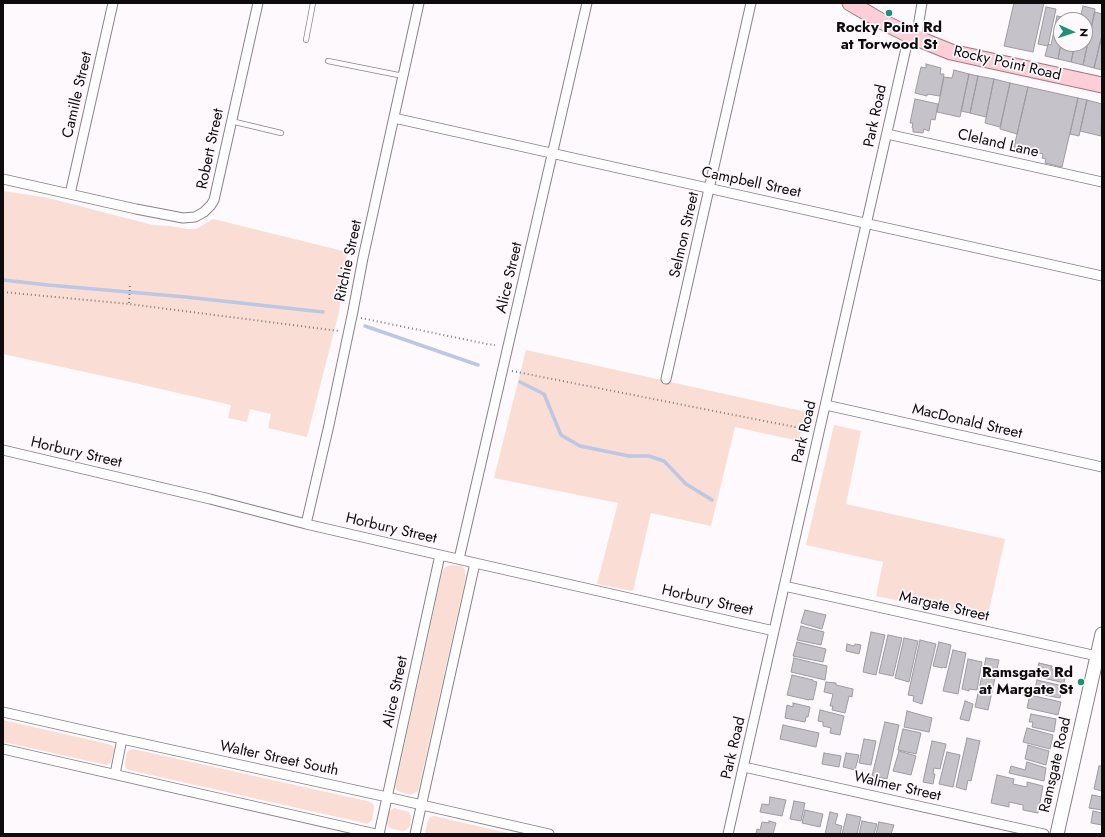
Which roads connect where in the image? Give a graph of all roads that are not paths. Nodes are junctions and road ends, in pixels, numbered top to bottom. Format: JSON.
{"nodes":[{"id":1,"x":113,"y":3,"type":"edge"},
{"id":2,"x":258,"y":3,"type":"edge"},
{"id":3,"x":313,"y":3,"type":"edge"},
{"id":4,"x":419,"y":3,"type":"edge"},
{"id":5,"x":587,"y":3,"type":"edge"},
{"id":6,"x":751,"y":3,"type":"edge"},
{"id":7,"x":850,"y":3,"type":"edge"},
{"id":8,"x":922,"y":3,"type":"edge"},
{"id":9,"x":913,"y":37,"type":"junction"},
{"id":10,"x":306,"y":40,"type":"dead end"},
{"id":11,"x":328,"y":61,"type":"dead end"},
{"id":12,"x":403,"y":76,"type":"junction"},
{"id":13,"x":1102,"y":85,"type":"edge"},
{"id":14,"x":394,"y":118,"type":"junction"},
{"id":15,"x":231,"y":121,"type":"junction"},
{"id":16,"x":281,"y":133,"type":"dead end"},
{"id":17,"x":887,"y":134,"type":"junction"},
{"id":18,"x":553,"y":153,"type":"junction"},
{"id":19,"x":3,"y":179,"type":"edge"},
{"id":20,"x":1102,"y":182,"type":"edge"},
{"id":21,"x":710,"y":189,"type":"junction"},
{"id":22,"x":70,"y":194,"type":"junction"},
{"id":23,"x":867,"y":223,"type":"junction"},
{"id":24,"x":1102,"y":276,"type":"edge"},
{"id":25,"x":666,"y":379,"type":"dead end"},
{"id":26,"x":826,"y":405,"type":"junction"},
{"id":27,"x":3,"y":450,"type":"edge"},
{"id":28,"x":1102,"y":467,"type":"edge"},
{"id":29,"x":306,"y":524,"type":"junction"},
{"id":30,"x":440,"y":555,"type":"junction"},
{"id":31,"x":459,"y":560,"type":"junction"},
{"id":32,"x":475,"y":563,"type":"junction"},
{"id":33,"x":784,"y":586,"type":"junction"},
{"id":34,"x":774,"y":631,"type":"junction"},
{"id":35,"x":1102,"y":634,"type":"edge"},
{"id":36,"x":1097,"y":656,"type":"junction"},
{"id":37,"x":3,"y":712,"type":"edge"},
{"id":38,"x":122,"y":739,"type":"junction"},
{"id":39,"x":3,"y":749,"type":"edge"},
{"id":40,"x":744,"y":767,"type":"junction"},
{"id":41,"x":115,"y":774,"type":"junction"},
{"id":42,"x":387,"y":797,"type":"junction"},
{"id":43,"x":422,"y":805,"type":"junction"},
{"id":44,"x":376,"y":834,"type":"edge"},
{"id":45,"x":379,"y":834,"type":"edge"},
{"id":46,"x":415,"y":834,"type":"edge"},
{"id":47,"x":549,"y":834,"type":"edge"},
{"id":48,"x":728,"y":834,"type":"edge"},
{"id":49,"x":1044,"y":834,"type":"edge"},
{"id":50,"x":1056,"y":834,"type":"edge"}],
"edges":[{"from":1,"to":22,"type":"street","name":"Camille Street"},
{"from":2,"to":15,"type":"street","name":"Robert Street"},
{"from":3,"to":10,"type":"lane"},
{"from":4,"to":12,"type":"street","name":"Ritchie Street"},
{"from":5,"to":18,"type":"street","name":"Alice Street"},
{"from":6,"to":21,"type":"street","name":"Selmon Street"},
{"from":7,"to":9,"type":"main road","name":"Rocky Point Road"},
{"from":8,"to":9,"type":"street","name":"Park Road"},
{"from":9,"to":13,"type":"main road","name":"Rocky Point Road"},
{"from":9,"to":17,"type":"street","name":"Park Road"},
{"from":11,"to":12,"type":"lane"},
{"from":12,"to":14,"type":"street","name":"Ritchie Street"},
{"from":14,"to":18,"type":"street","name":"Campbell Street"},
{"from":14,"to":29,"type":"street","name":"Ritchie Street"},
{"from":15,"to":16,"type":"lane"},
{"from":15,"to":22,"type":"street","name":"Robert Street"},
{"from":17,"to":20,"type":"street","name":"Cleland Lane"},
{"from":17,"to":23,"type":"street","name":"Park Road"},
{"from":18,"to":21,"type":"street","name":"Campbell Street"},
{"from":18,"to":31,"type":"street","name":"Alice Street"},
{"from":19,"to":22,"type":"street","name":"Robert Street"},
{"from":21,"to":23,"type":"street","name":"Campbell Street"},
{"from":21,"to":25,"type":"street","name":"Selmon Street"},
{"from":23,"to":24,"type":"street","name":"Campbell Street"},
{"from":23,"to":26,"type":"street","name":"Park Road"},
{"from":26,"to":28,"type":"street","name":"MacDonald Street"},
{"from":26,"to":33,"type":"street","name":"Park Road"},
{"from":27,"to":29,"type":"street","name":"Horbury Street"},
{"from":29,"to":30,"type":"street","name":"Horbury Street"},
{"from":30,"to":31,"type":"street","name":"Horbury Street"},
{"from":30,"to":42,"type":"street","name":"Alice Street"},
{"from":31,"to":32,"type":"street","name":"Horbury Street"},
{"from":32,"to":34,"type":"street","name":"Horbury Street"},
{"from":32,"to":43,"type":"street"},
{"from":33,"to":34,"type":"street","name":"Park Road"},
{"from":33,"to":36,"type":"street","name":"Margate Street"},
{"from":34,"to":40,"type":"street","name":"Park Road"},
{"from":35,"to":36,"type":"main road","name":"Ramsgate Road"},
{"from":36,"to":50,"type":"main road","name":"Ramsgate Road"},
{"from":37,"to":38,"type":"street","name":"Walter Street South"},
{"from":38,"to":41,"type":"street"},
{"from":38,"to":42,"type":"street","name":"Walter Street South"},
{"from":39,"to":41,"type":"street"},
{"from":40,"to":48,"type":"street","name":"Park Road"},
{"from":40,"to":49,"type":"street","name":"Walmer Street"},
{"from":41,"to":44,"type":"street"},
{"from":42,"to":43,"type":"street","name":"Walter Street South"},
{"from":42,"to":45,"type":"street","name":"Alice Street"},
{"from":43,"to":46,"type":"street"},
{"from":43,"to":47,"type":"street","name":"Walter Street South"}]}
